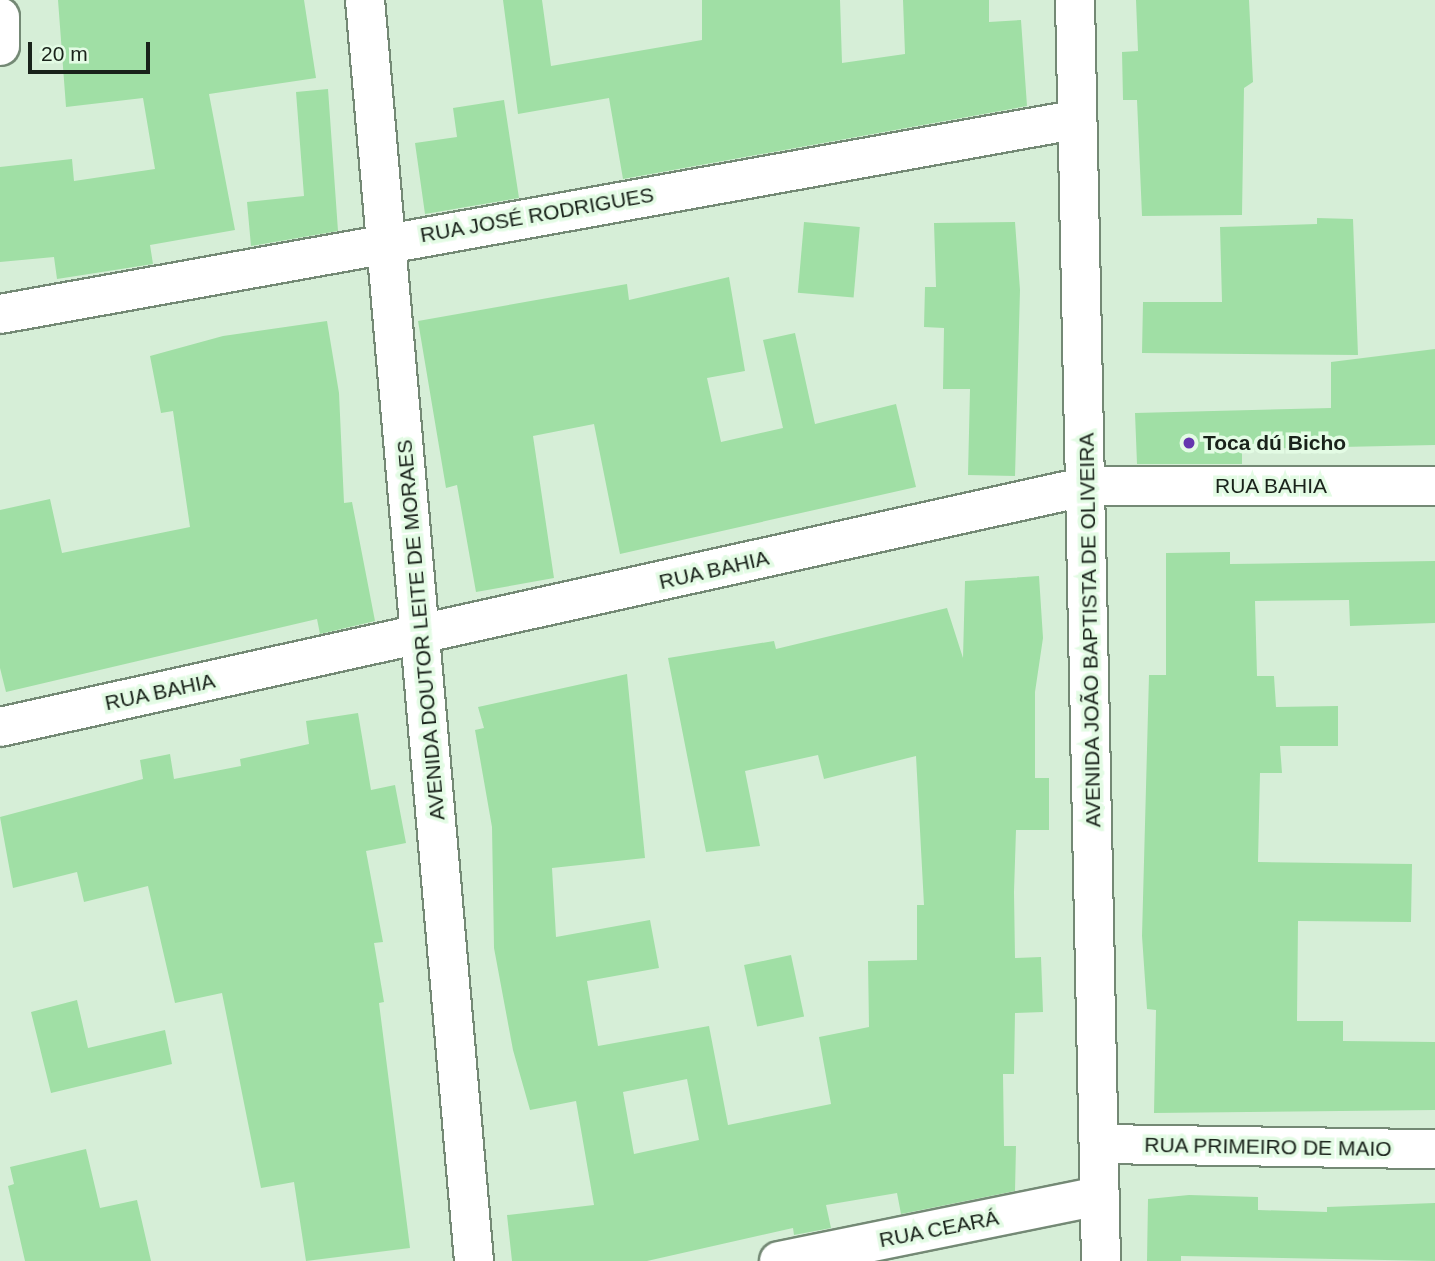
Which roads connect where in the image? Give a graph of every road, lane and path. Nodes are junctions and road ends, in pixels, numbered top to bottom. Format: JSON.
{"nodes":[{"id":1,"x":365,"y":0,"type":"edge"},
{"id":2,"x":1074,"y":0,"type":"edge"},
{"id":3,"x":0,"y":17,"type":"edge"},
{"id":4,"x":0,"y":46,"type":"edge"},
{"id":5,"x":1074,"y":120,"type":"junction"},
{"id":6,"x":389,"y":241,"type":"junction"},
{"id":7,"x":0,"y":314,"type":"edge"},
{"id":8,"x":1088,"y":486,"type":"junction"},
{"id":9,"x":1435,"y":486,"type":"edge"},
{"id":10,"x":421,"y":636,"type":"junction"},
{"id":11,"x":0,"y":727,"type":"edge"},
{"id":12,"x":1101,"y":1144,"type":"junction"},
{"id":13,"x":1435,"y":1149,"type":"edge"},
{"id":14,"x":1099,"y":1196,"type":"junction"},
{"id":15,"x":474,"y":1261,"type":"edge"},
{"id":16,"x":779,"y":1261,"type":"edge"},
{"id":17,"x":1101,"y":1261,"type":"edge"}],
"edges":[{"from":1,"to":6,"type":"street","name":"AVENIDA DOUTOR LEITE DE MORAES"},
{"from":2,"to":5,"type":"street","name":"AVENIDA JOÃO BAPTISTA DE OLIVEIRA"},
{"from":3,"to":4,"type":"street"},
{"from":5,"to":6,"type":"street","name":"RUA JOSÉ RODRIGUES"},
{"from":5,"to":8,"type":"street","name":"AVENIDA JOÃO BAPTISTA DE OLIVEIRA"},
{"from":6,"to":7,"type":"street","name":"RUA JOSÉ RODRIGUES"},
{"from":6,"to":10,"type":"street","name":"AVENIDA DOUTOR LEITE DE MORAES"},
{"from":8,"to":9,"type":"street","name":"RUA BAHIA"},
{"from":8,"to":10,"type":"street","name":"RUA BAHIA"},
{"from":8,"to":12,"type":"street","name":"AVENIDA JOÃO BAPTISTA DE OLIVEIRA"},
{"from":10,"to":11,"type":"street","name":"RUA BAHIA"},
{"from":10,"to":15,"type":"street","name":"AVENIDA DOUTOR LEITE DE MORAES"},
{"from":12,"to":13,"type":"street","name":"RUA PRIMEIRO DE MAIO"},
{"from":12,"to":14,"type":"street","name":"AVENIDA JOÃO BAPTISTA DE OLIVEIRA"},
{"from":14,"to":16,"type":"street","name":"RUA CEARÁ"},
{"from":14,"to":17,"type":"street","name":"AVENIDA JOÃO BAPTISTA DE OLIVEIRA"}]}
